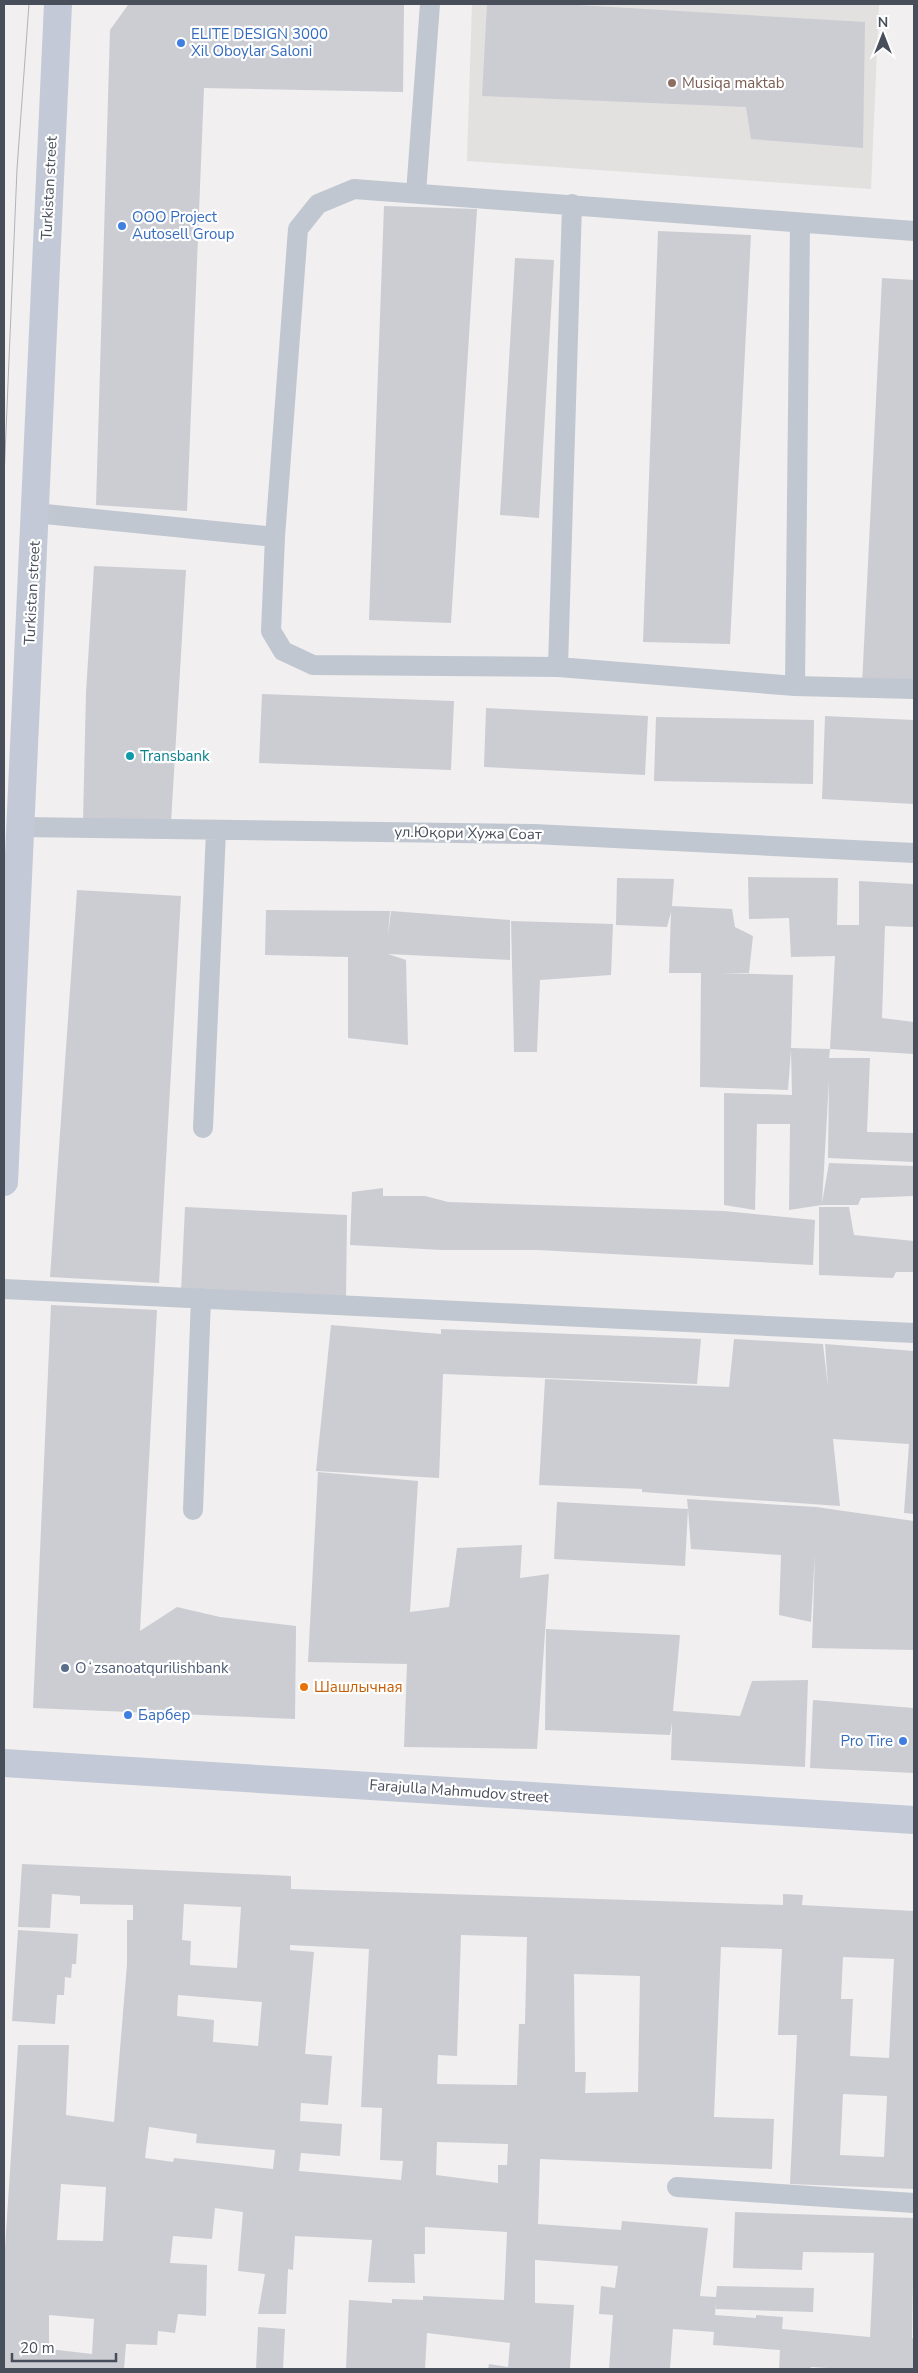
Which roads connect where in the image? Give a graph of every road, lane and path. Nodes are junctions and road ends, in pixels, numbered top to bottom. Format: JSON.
{"nodes":[{"id":1,"x":58,"y":4,"type":"edge"},
{"id":2,"x":430,"y":4,"type":"edge"},
{"id":3,"x":416,"y":193,"type":"junction"},
{"id":4,"x":572,"y":204,"type":"junction"},
{"id":5,"x":800,"y":224,"type":"junction"},
{"id":6,"x":914,"y":231,"type":"edge"},
{"id":7,"x":35,"y":512,"type":"junction"},
{"id":8,"x":274,"y":537,"type":"junction"},
{"id":9,"x":558,"y":667,"type":"junction"},
{"id":10,"x":795,"y":686,"type":"junction"},
{"id":11,"x":914,"y":689,"type":"edge"},
{"id":12,"x":21,"y":827,"type":"junction"},
{"id":13,"x":216,"y":831,"type":"junction"},
{"id":14,"x":914,"y":853,"type":"edge"},
{"id":15,"x":203,"y":1128,"type":"dead end"},
{"id":16,"x":4,"y":1182,"type":"edge"},
{"id":17,"x":4,"y":1289,"type":"edge"},
{"id":18,"x":201,"y":1298,"type":"junction"},
{"id":19,"x":914,"y":1333,"type":"edge"},
{"id":20,"x":193,"y":1510,"type":"dead end"},
{"id":21,"x":4,"y":1763,"type":"edge"},
{"id":22,"x":914,"y":1820,"type":"edge"},
{"id":23,"x":676,"y":2187,"type":"dead end"},
{"id":24,"x":914,"y":2203,"type":"edge"}],
"edges":[{"from":1,"to":7,"type":"main road","name":"Turkistan street"},
{"from":2,"to":3,"type":"lane"},
{"from":3,"to":4,"type":"lane"},
{"from":3,"to":8,"type":"lane"},
{"from":4,"to":5,"type":"lane"},
{"from":4,"to":9,"type":"lane"},
{"from":5,"to":6,"type":"lane"},
{"from":5,"to":10,"type":"lane"},
{"from":7,"to":8,"type":"lane"},
{"from":7,"to":12,"type":"main road","name":"Turkistan street"},
{"from":8,"to":9,"type":"lane"},
{"from":9,"to":10,"type":"lane"},
{"from":10,"to":11,"type":"lane"},
{"from":12,"to":13,"type":"lane","name":"ул.Юқори Хужа Соат"},
{"from":12,"to":16,"type":"main road","name":"Turkistan street"},
{"from":13,"to":14,"type":"lane","name":"ул.Юқори Хужа Соат"},
{"from":13,"to":15,"type":"lane"},
{"from":17,"to":18,"type":"lane"},
{"from":18,"to":19,"type":"lane"},
{"from":18,"to":20,"type":"lane"},
{"from":21,"to":22,"type":"main road","name":"Farajulla Mahmudov street"},
{"from":23,"to":24,"type":"lane"}]}
